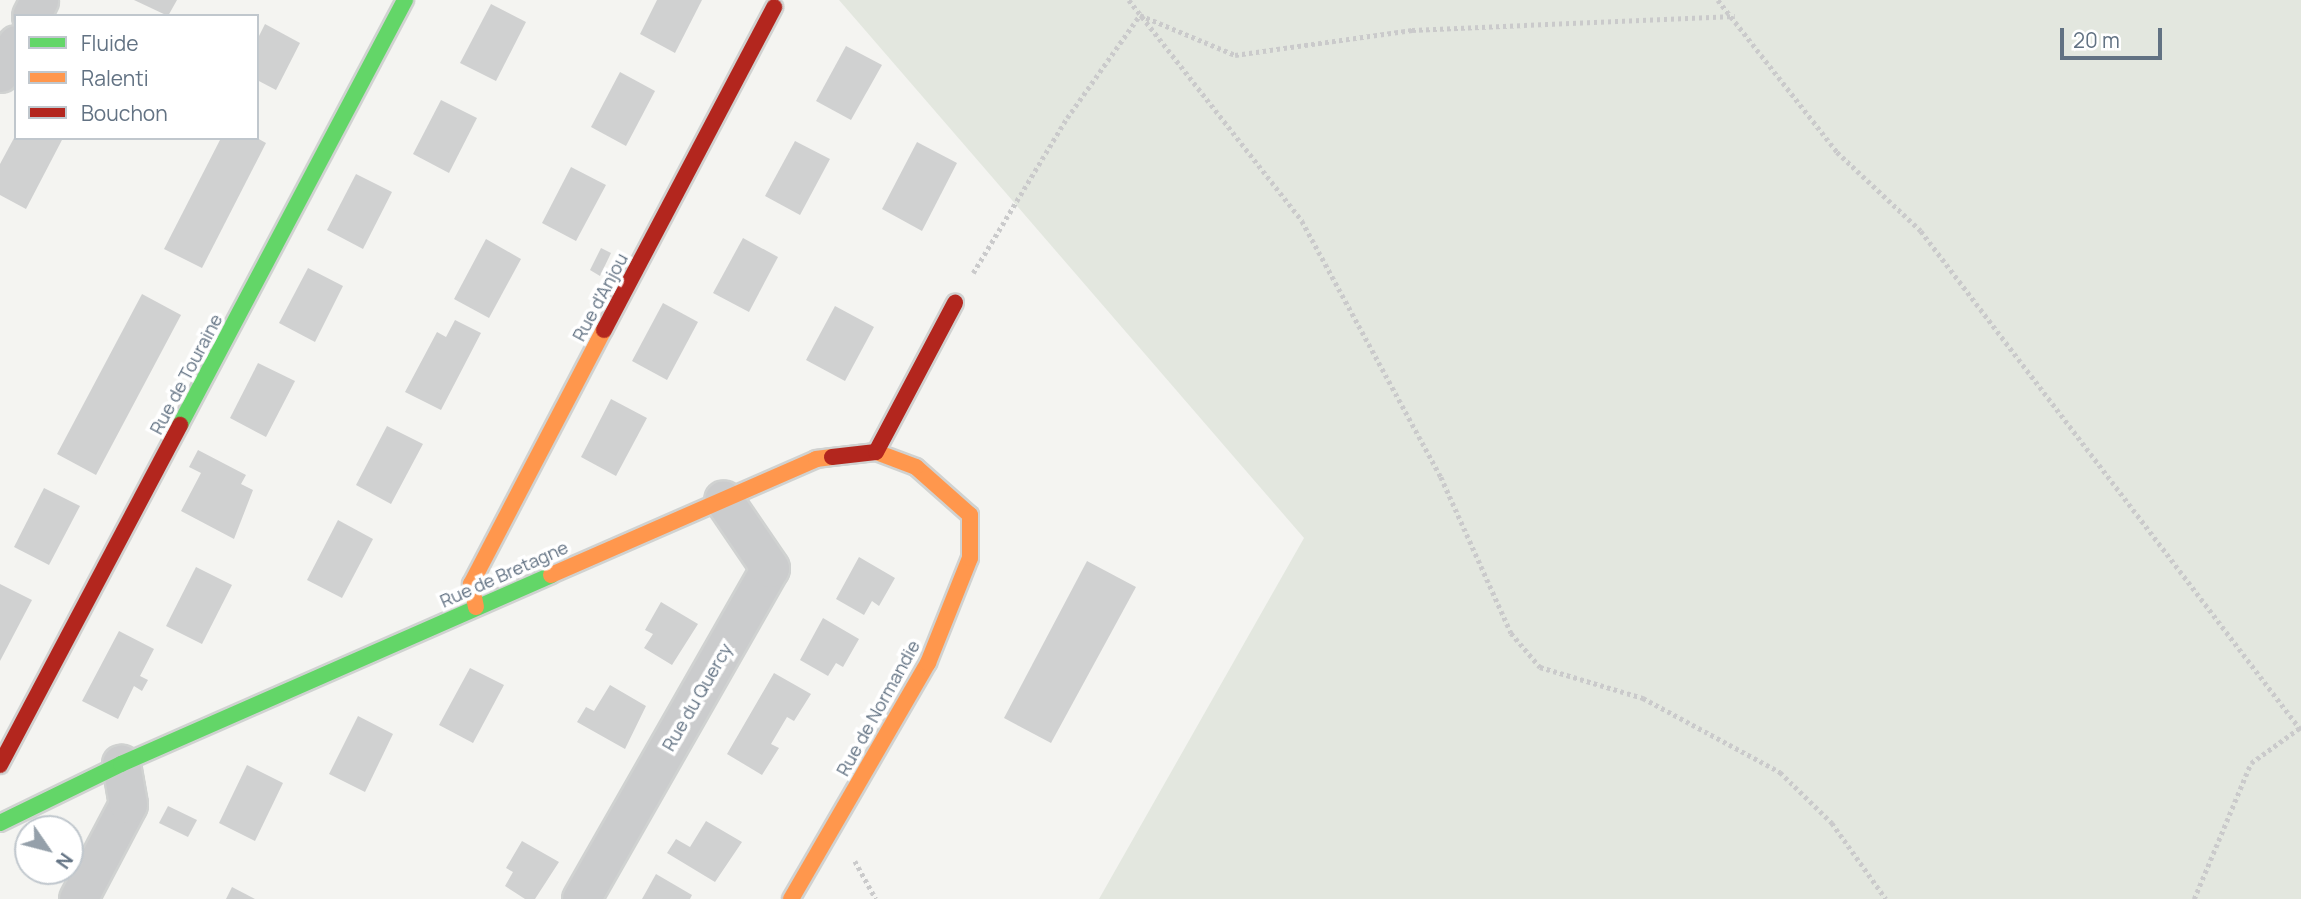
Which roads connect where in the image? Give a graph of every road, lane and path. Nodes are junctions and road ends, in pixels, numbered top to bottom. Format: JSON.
{"nodes":[{"id":1,"x":405,"y":0,"type":"edge"},
{"id":2,"x":1129,"y":0,"type":"edge"},
{"id":3,"x":1718,"y":0,"type":"edge"},
{"id":4,"x":774,"y":7,"type":"dead end"},
{"id":5,"x":1140,"y":16,"type":"junction"},
{"id":6,"x":1735,"y":16,"type":"junction"},
{"id":7,"x":14,"y":48,"type":"edge"},
{"id":8,"x":0,"y":73,"type":"edge"},
{"id":9,"x":955,"y":303,"type":"joint"},
{"id":10,"x":876,"y":452,"type":"junction"},
{"id":11,"x":723,"y":499,"type":"junction"},
{"id":12,"x":476,"y":607,"type":"junction"},
{"id":13,"x":2301,"y":728,"type":"edge"},
{"id":14,"x":121,"y":764,"type":"junction"},
{"id":15,"x":0,"y":765,"type":"edge"},
{"id":16,"x":0,"y":823,"type":"edge"},
{"id":17,"x":78,"y":899,"type":"edge"},
{"id":18,"x":581,"y":899,"type":"edge"},
{"id":19,"x":791,"y":899,"type":"edge"},
{"id":20,"x":1886,"y":899,"type":"edge"},
{"id":21,"x":2194,"y":899,"type":"edge"}],
"edges":[{"from":1,"to":15,"type":"street","name":"Rue de Touraine"},
{"from":2,"to":5,"type":"path"},
{"from":3,"to":6,"type":"path"},
{"from":4,"to":12,"type":"street","name":"Rue d'Anjou"},
{"from":5,"to":6,"type":"path"},
{"from":5,"to":9,"type":"path"},
{"from":5,"to":20,"type":"path"},
{"from":6,"to":13,"type":"path"},
{"from":7,"to":8,"type":"street"},
{"from":9,"to":10,"type":"street"},
{"from":10,"to":11,"type":"street","name":"Rue de Bretagne"},
{"from":10,"to":19,"type":"street","name":"Rue de Normandie"},
{"from":11,"to":12,"type":"street","name":"Rue de Bretagne"},
{"from":11,"to":18,"type":"street","name":"Rue du Quercy"},
{"from":12,"to":14,"type":"street","name":"Rue de Bretagne"},
{"from":13,"to":21,"type":"path"},
{"from":14,"to":16,"type":"street","name":"Rue de Bretagne"},
{"from":14,"to":17,"type":"street"}]}
